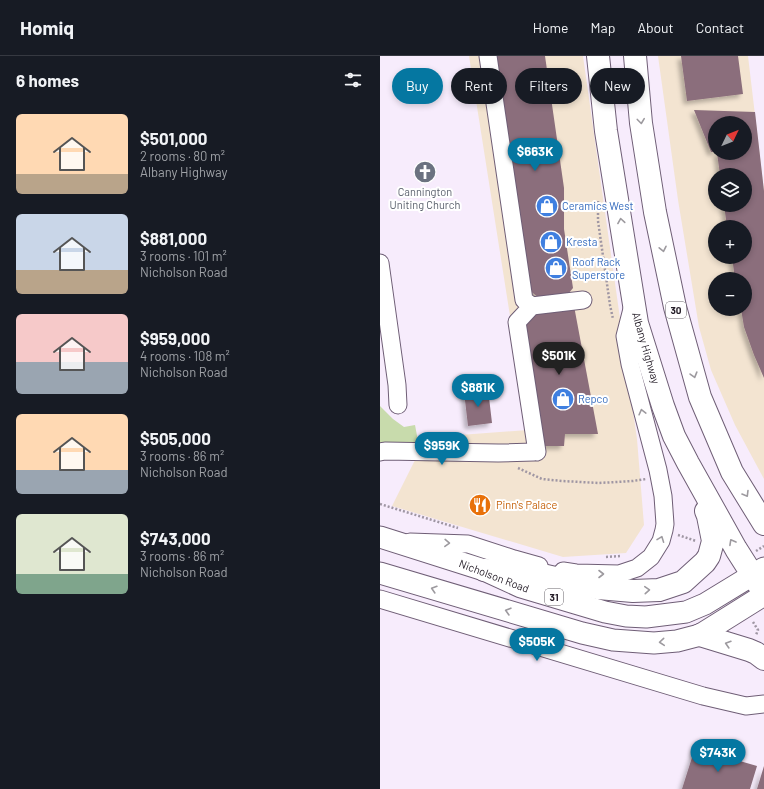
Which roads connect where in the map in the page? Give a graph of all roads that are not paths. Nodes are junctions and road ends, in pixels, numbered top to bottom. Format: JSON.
{"nodes":[{"id":1,"x":488,"y":56,"type":"edge"},
{"id":2,"x":598,"y":56,"type":"edge"},
{"id":3,"x":635,"y":56,"type":"edge"},
{"id":4,"x":380,"y":263,"type":"edge"},
{"id":5,"x":383,"y":299,"type":"edge"},
{"id":6,"x":583,"y":300,"type":"dead end"},
{"id":7,"x":634,"y":301,"type":"junction"},
{"id":8,"x":532,"y":306,"type":"junction"},
{"id":9,"x":398,"y":405,"type":"dead end"},
{"id":10,"x":380,"y":452,"type":"edge"},
{"id":11,"x":688,"y":464,"type":"junction"},
{"id":12,"x":764,"y":524,"type":"edge"},
{"id":13,"x":387,"y":539,"type":"edge"},
{"id":14,"x":484,"y":570,"type":"junction"},
{"id":15,"x":758,"y":571,"type":"edge"},
{"id":16,"x":380,"y":573,"type":"edge"},
{"id":17,"x":764,"y":594,"type":"edge"},
{"id":18,"x":380,"y":599,"type":"edge"},
{"id":19,"x":700,"y":635,"type":"junction"},
{"id":20,"x":764,"y":659,"type":"edge"},
{"id":21,"x":764,"y":704,"type":"edge"}],
"edges":[{"from":1,"to":8,"type":"street"},
{"from":7,"to":2,"type":"highway","name":"Albany Highway","one_way":true},
{"from":3,"to":12,"type":"highway","number":"30","one_way":true},
{"from":4,"to":5,"type":"street"},
{"from":5,"to":9,"type":"street"},
{"from":6,"to":8,"type":"street"},
{"from":7,"to":11,"type":"highway","name":"Albany Highway"},
{"from":13,"to":7,"type":"street","one_way":true},
{"from":8,"to":10,"type":"street"},
{"from":14,"to":11,"type":"highway","one_way":true},
{"from":15,"to":11,"type":"highway","name":"Albany Highway","one_way":true},
{"from":13,"to":14,"type":"main road","name":"Nicholson Road","number":"31"},
{"from":14,"to":15,"type":"main road","name":"Nicholson Road","number":"31"},
{"from":15,"to":17,"type":"highway","name":"Albany Highway"},
{"from":19,"to":16,"type":"main road","number":"31","one_way":true},
{"from":17,"to":19,"type":"main road","number":"31"},
{"from":18,"to":21,"type":"street"},
{"from":20,"to":19,"type":"highway","one_way":true}]}
